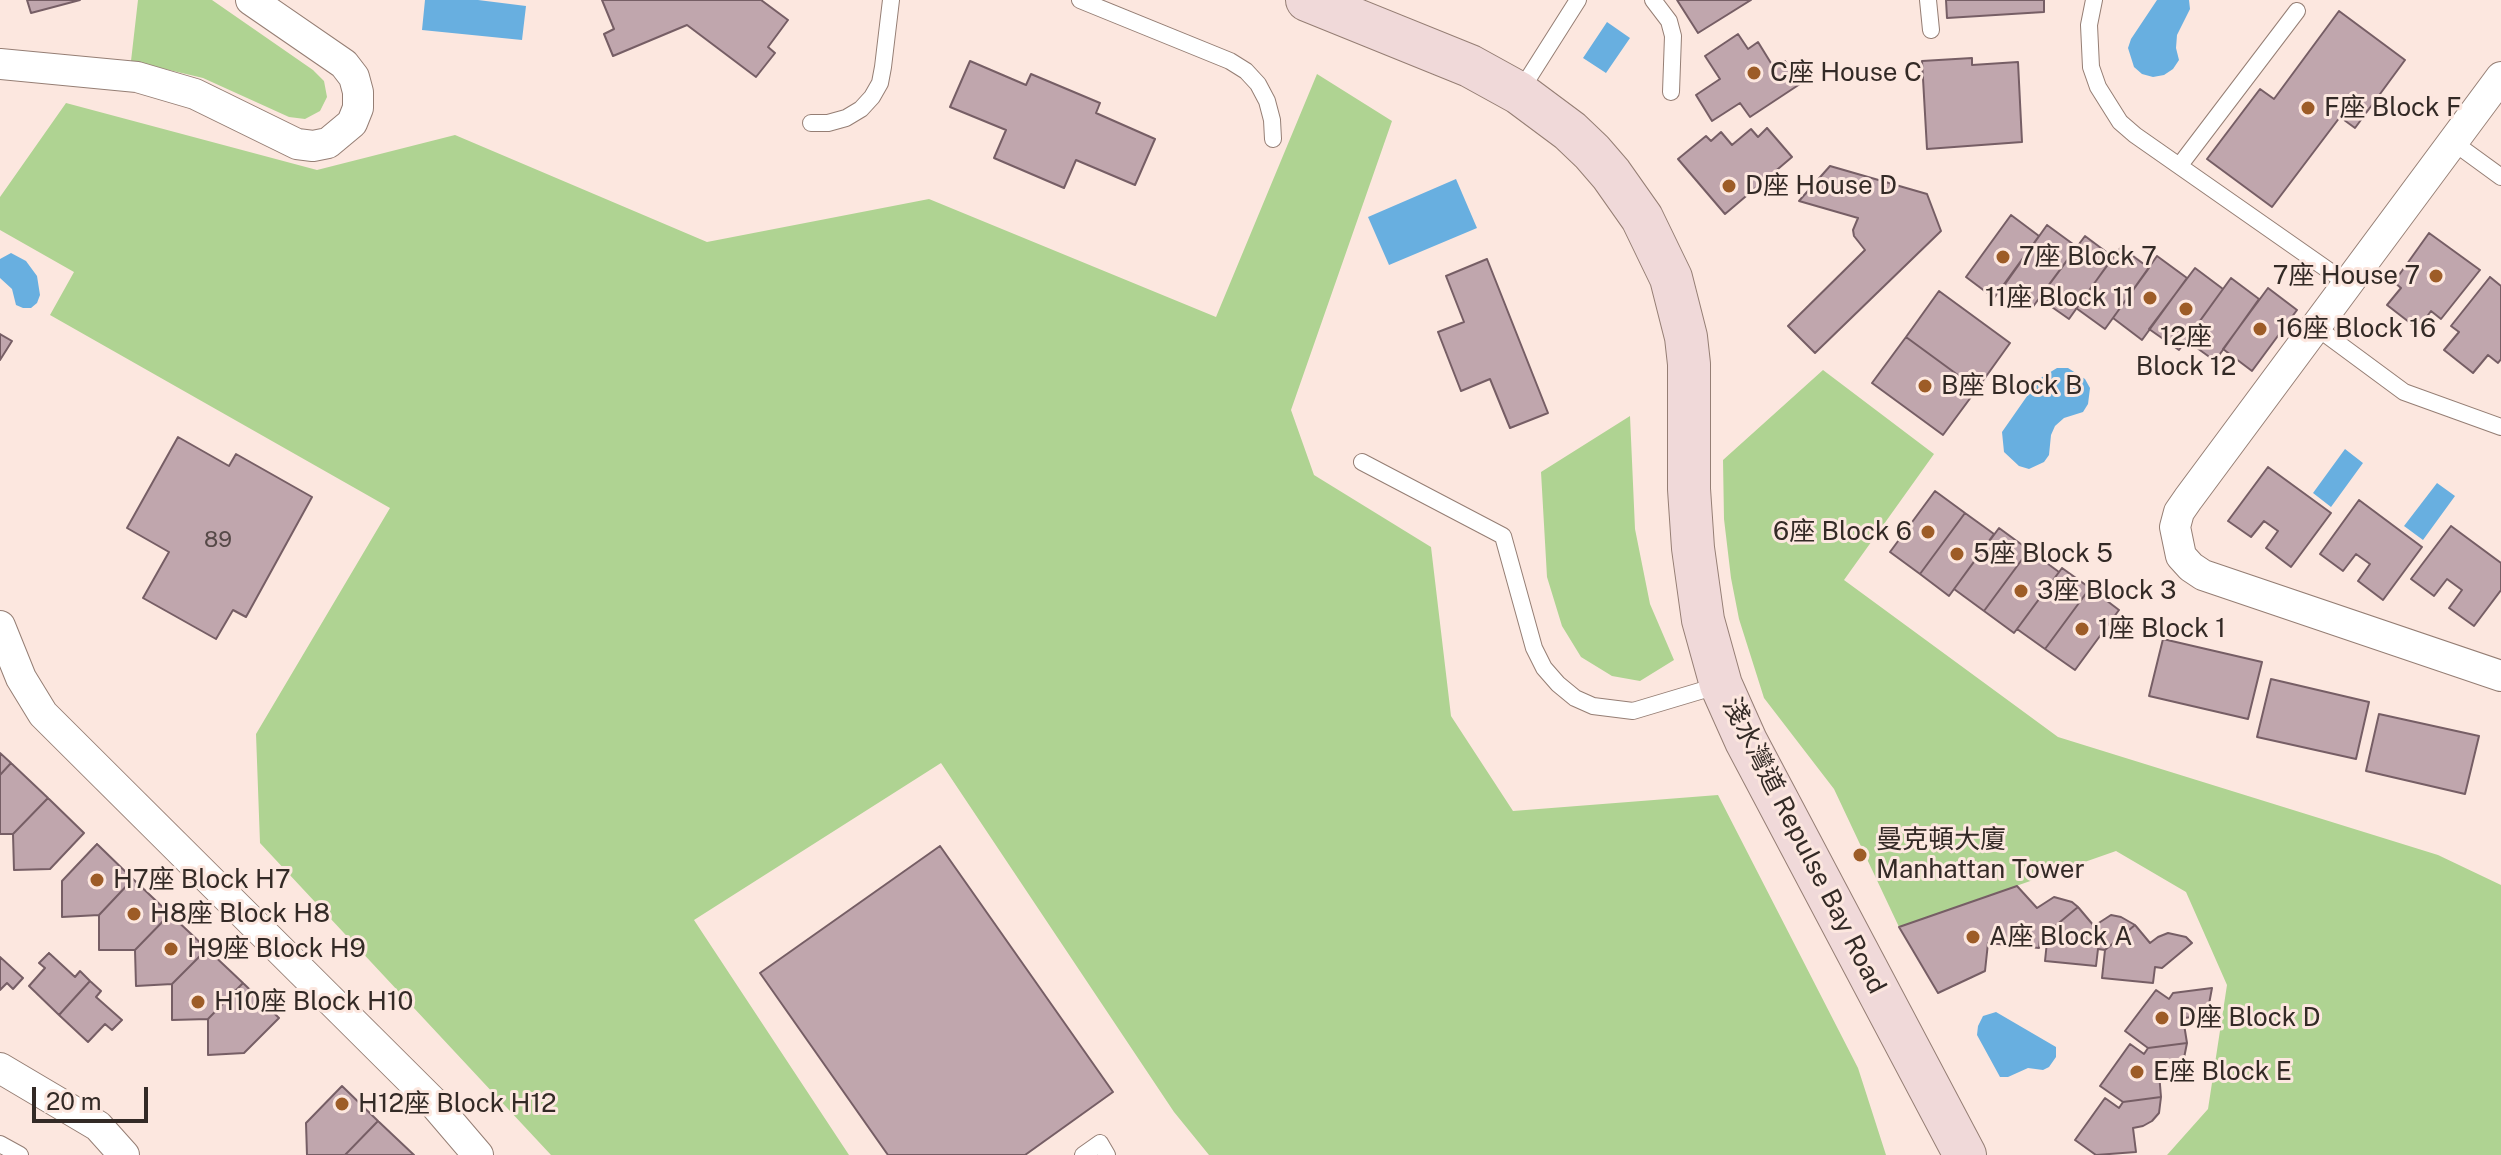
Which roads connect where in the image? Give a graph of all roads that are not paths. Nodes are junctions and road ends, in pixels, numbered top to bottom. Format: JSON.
{"nodes":[{"id":1,"x":251,"y":0,"type":"edge"},
{"id":2,"x":891,"y":0,"type":"edge"},
{"id":3,"x":1080,"y":0,"type":"edge"},
{"id":4,"x":1307,"y":0,"type":"edge"},
{"id":5,"x":1578,"y":0,"type":"edge"},
{"id":6,"x":1653,"y":0,"type":"edge"},
{"id":7,"x":1928,"y":0,"type":"edge"},
{"id":8,"x":2094,"y":0,"type":"edge"},
{"id":9,"x":2297,"y":11,"type":"dead end"},
{"id":10,"x":1931,"y":30,"type":"dead end"},
{"id":11,"x":0,"y":64,"type":"edge"},
{"id":12,"x":2501,"y":77,"type":"edge"},
{"id":13,"x":1671,"y":92,"type":"dead end"},
{"id":14,"x":1519,"y":93,"type":"junction"},
{"id":15,"x":811,"y":123,"type":"dead end"},
{"id":16,"x":1273,"y":139,"type":"dead end"},
{"id":17,"x":2453,"y":142,"type":"junction"},
{"id":18,"x":2180,"y":165,"type":"junction"},
{"id":19,"x":2501,"y":177,"type":"edge"},
{"id":20,"x":2348,"y":284,"type":"junction"},
{"id":21,"x":2316,"y":327,"type":"junction"},
{"id":22,"x":2501,"y":427,"type":"edge"},
{"id":23,"x":1362,"y":462,"type":"dead end"},
{"id":24,"x":0,"y":626,"type":"edge"},
{"id":25,"x":2501,"y":676,"type":"edge"},
{"id":26,"x":1721,"y":685,"type":"junction"},
{"id":27,"x":0,"y":1068,"type":"edge"},
{"id":28,"x":0,"y":1144,"type":"edge"},
{"id":29,"x":20,"y":1155,"type":"edge"},
{"id":30,"x":124,"y":1155,"type":"edge"},
{"id":31,"x":478,"y":1155,"type":"edge"},
{"id":32,"x":1083,"y":1155,"type":"edge"},
{"id":33,"x":1107,"y":1155,"type":"edge"},
{"id":34,"x":1965,"y":1155,"type":"edge"}],
"edges":[{"from":1,"to":11,"type":"street"},
{"from":2,"to":15,"type":"lane"},
{"from":3,"to":16,"type":"lane"},
{"from":4,"to":14,"type":"main road","name":"淺水灣道 Repulse Bay Road"},
{"from":5,"to":14,"type":"lane"},
{"from":6,"to":13,"type":"lane"},
{"from":7,"to":10,"type":"lane"},
{"from":8,"to":18,"type":"lane"},
{"from":9,"to":18,"type":"lane"},
{"from":12,"to":17,"type":"street"},
{"from":14,"to":26,"type":"main road","name":"淺水灣道 Repulse Bay Road"},
{"from":17,"to":19,"type":"lane"},
{"from":17,"to":20,"type":"street"},
{"from":18,"to":20,"type":"lane"},
{"from":20,"to":21,"type":"street"},
{"from":21,"to":22,"type":"lane"},
{"from":21,"to":25,"type":"street"},
{"from":23,"to":26,"type":"lane"},
{"from":24,"to":31,"type":"street"},
{"from":26,"to":34,"type":"main road","name":"淺水灣道 Repulse Bay Road"},
{"from":27,"to":30,"type":"street"},
{"from":28,"to":29,"type":"lane"},
{"from":32,"to":33,"type":"lane"}]}
